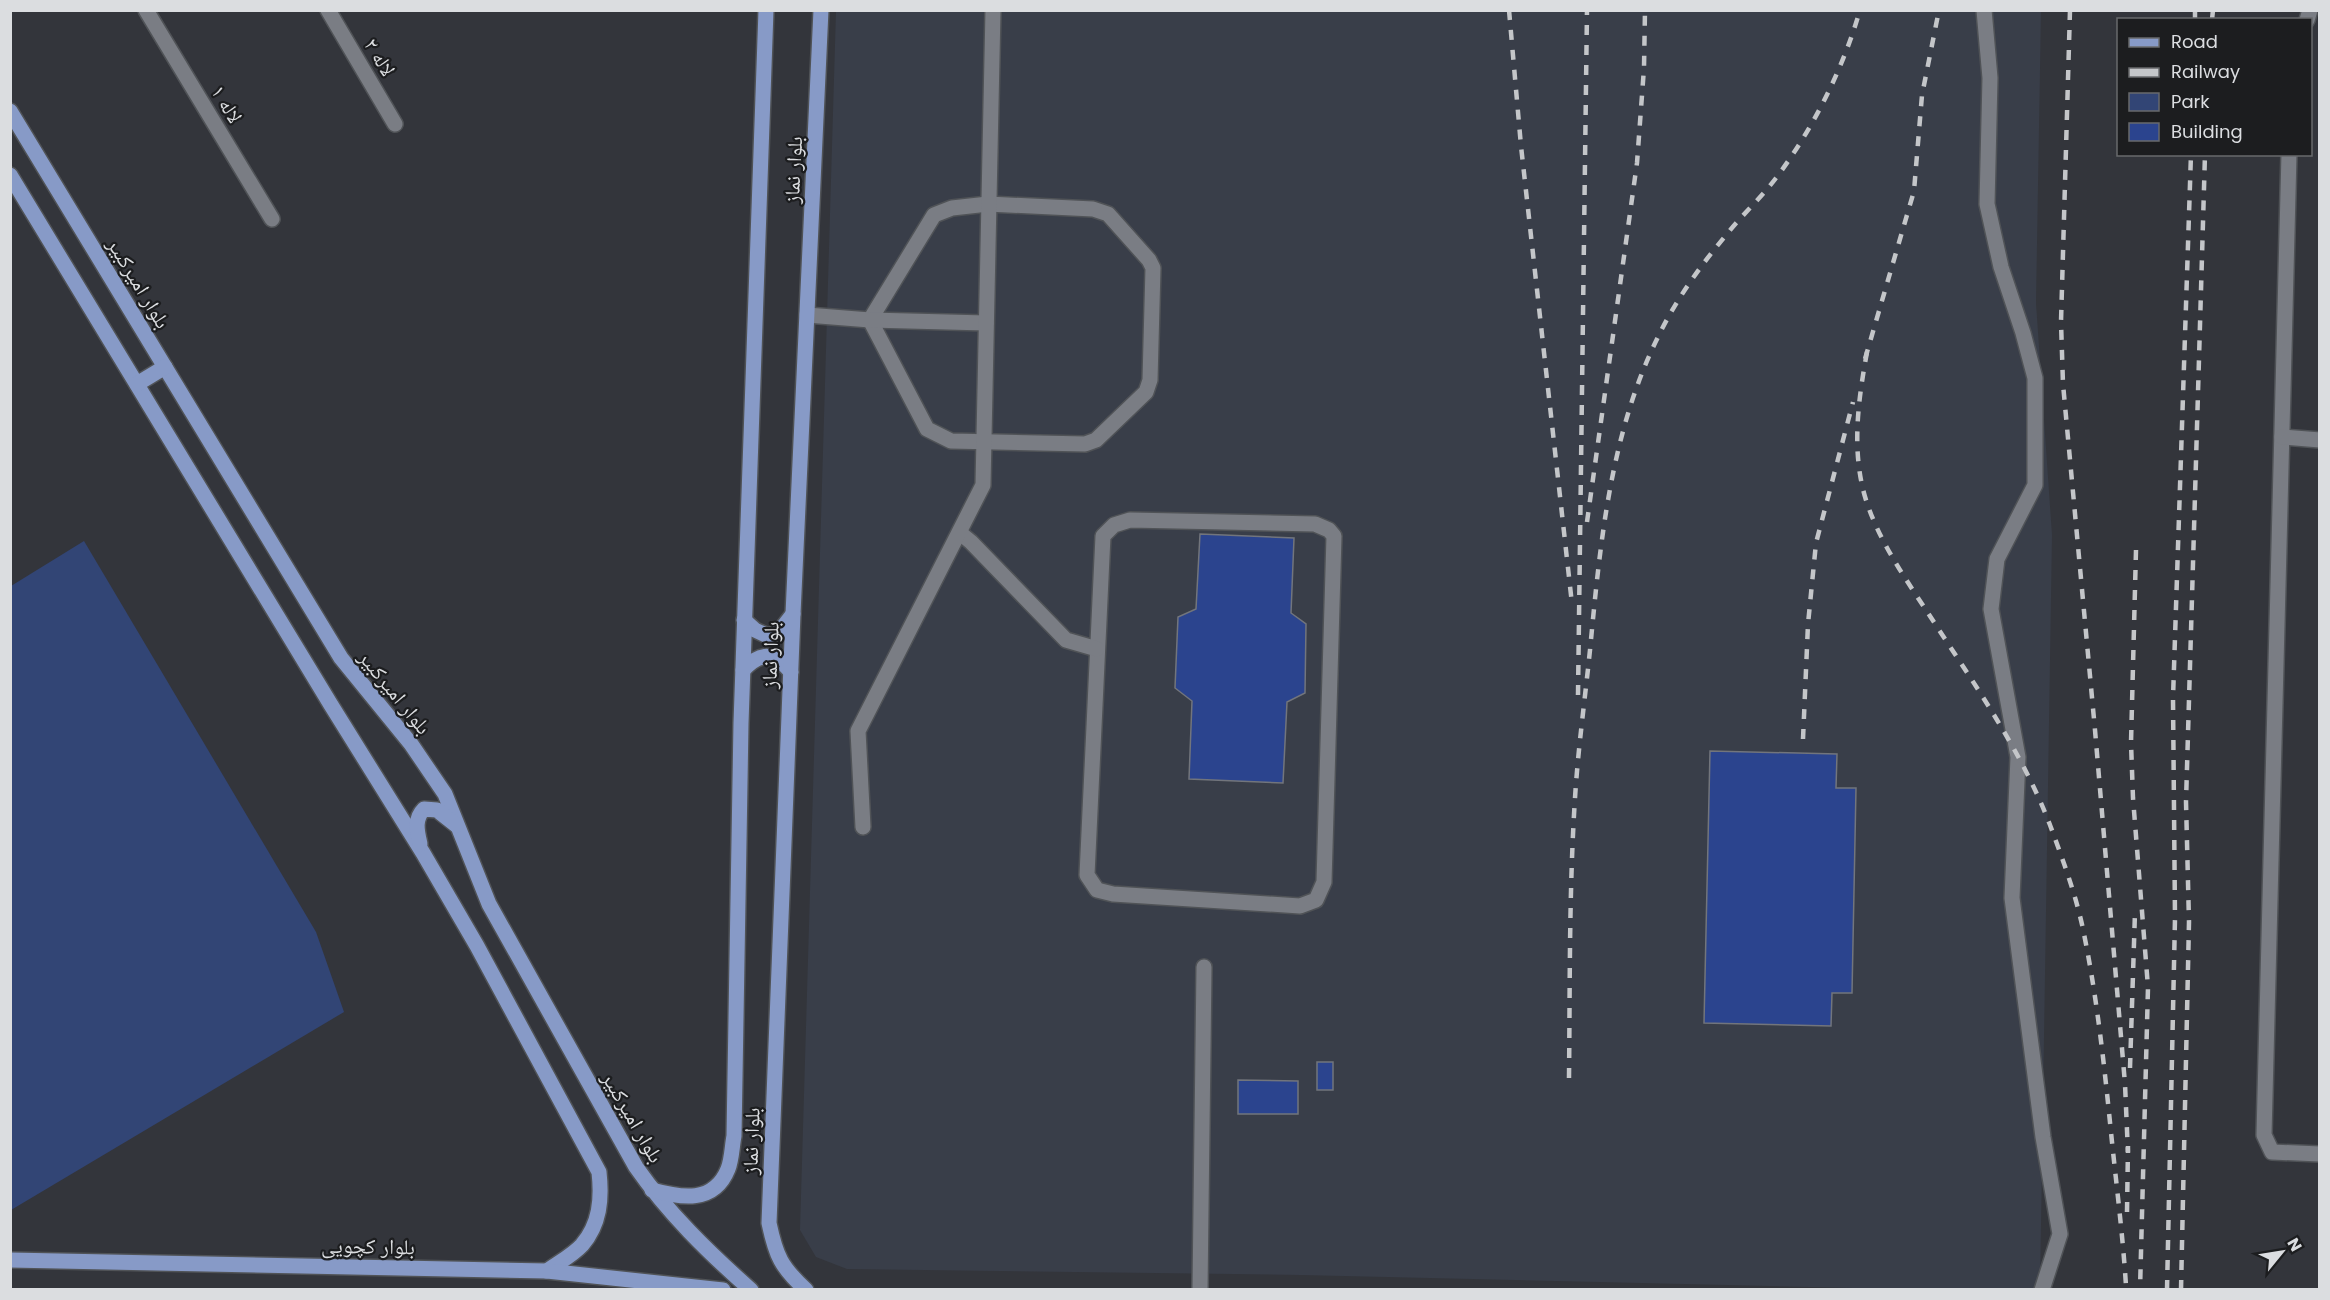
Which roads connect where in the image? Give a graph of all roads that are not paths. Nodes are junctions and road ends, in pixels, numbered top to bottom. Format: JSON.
{"nodes":[{"id":1,"x":146,"y":10,"type":"edge"},
{"id":2,"x":328,"y":10,"type":"edge"},
{"id":3,"x":766,"y":10,"type":"edge"},
{"id":4,"x":821,"y":10,"type":"edge"},
{"id":5,"x":993,"y":10,"type":"edge"},
{"id":6,"x":1984,"y":10,"type":"edge"},
{"id":7,"x":10,"y":111,"type":"edge"},
{"id":8,"x":395,"y":124,"type":"dead end"},
{"id":9,"x":2289,"y":156,"type":"edge"},
{"id":10,"x":10,"y":175,"type":"edge"},
{"id":11,"x":988,"y":204,"type":"junction"},
{"id":12,"x":272,"y":219,"type":"dead end"},
{"id":13,"x":807,"y":315,"type":"junction"},
{"id":14,"x":870,"y":320,"type":"junction"},
{"id":15,"x":986,"y":323,"type":"junction"},
{"id":16,"x":165,"y":367,"type":"junction"},
{"id":17,"x":137,"y":384,"type":"junction"},
{"id":18,"x":2282,"y":437,"type":"junction"},
{"id":19,"x":2319,"y":440,"type":"edge"},
{"id":20,"x":984,"y":442,"type":"junction"},
{"id":21,"x":960,"y":533,"type":"junction"},
{"id":22,"x":793,"y":614,"type":"junction"},
{"id":23,"x":744,"y":620,"type":"junction"},
{"id":24,"x":1097,"y":649,"type":"junction"},
{"id":25,"x":742,"y":670,"type":"junction"},
{"id":26,"x":791,"y":672,"type":"junction"},
{"id":27,"x":458,"y":827,"type":"junction"},
{"id":28,"x":863,"y":827,"type":"dead end"},
{"id":29,"x":423,"y":853,"type":"junction"},
{"id":30,"x":1204,"y":967,"type":"dead end"},
{"id":31,"x":2319,"y":1154,"type":"edge"},
{"id":32,"x":652,"y":1190,"type":"junction"},
{"id":33,"x":10,"y":1260,"type":"edge"},
{"id":34,"x":547,"y":1271,"type":"junction"},
{"id":35,"x":723,"y":1290,"type":"edge"},
{"id":36,"x":751,"y":1290,"type":"edge"},
{"id":37,"x":806,"y":1290,"type":"edge"},
{"id":38,"x":1200,"y":1290,"type":"edge"},
{"id":39,"x":2042,"y":1290,"type":"edge"}],
"edges":[{"from":1,"to":12,"type":"street","name":"لاله ۱"},
{"from":2,"to":8,"type":"street","name":"لاله ۲"},
{"from":3,"to":23,"type":"main road","name":"بلوار نماز"},
{"from":4,"to":13,"type":"main road","name":"بلوار نماز"},
{"from":5,"to":11,"type":"street"},
{"from":6,"to":39,"type":"street"},
{"from":7,"to":16,"type":"main road","name":"بلوار امیرکبیر"},
{"from":9,"to":18,"type":"street"},
{"from":10,"to":17,"type":"main road"},
{"from":11,"to":14,"type":"street"},
{"from":11,"to":15,"type":"street"},
{"from":11,"to":20,"type":"street"},
{"from":13,"to":14,"type":"street"},
{"from":13,"to":22,"type":"main road","name":"بلوار نماز"},
{"from":14,"to":15,"type":"street"},
{"from":14,"to":20,"type":"street"},
{"from":15,"to":20,"type":"street"},
{"from":16,"to":17,"type":"main road"},
{"from":16,"to":27,"type":"main road","name":"بلوار امیرکبیر"},
{"from":17,"to":29,"type":"main road"},
{"from":18,"to":19,"type":"street"},
{"from":18,"to":31,"type":"street"},
{"from":20,"to":21,"type":"street"},
{"from":21,"to":24,"type":"street"},
{"from":21,"to":28,"type":"street"},
{"from":22,"to":23,"type":"main road"},
{"from":22,"to":26,"type":"main road","name":"بلوار نماز"},
{"from":23,"to":25,"type":"main road","name":"بلوار نماز"},
{"from":24,"to":24,"type":"street"},
{"from":25,"to":26,"type":"main road"},
{"from":25,"to":32,"type":"main road","name":"بلوار نماز"},
{"from":26,"to":37,"type":"main road","name":"بلوار نماز"},
{"from":27,"to":29,"type":"main road"},
{"from":27,"to":32,"type":"main road","name":"بلوار امیرکبیر"},
{"from":29,"to":34,"type":"main road"},
{"from":30,"to":38,"type":"street"},
{"from":32,"to":36,"type":"main road","name":"بلوار امیرکبیر"},
{"from":33,"to":34,"type":"main road","name":"بلوار کچویی"},
{"from":34,"to":35,"type":"main road","name":"بلوار کچویی"}]}
